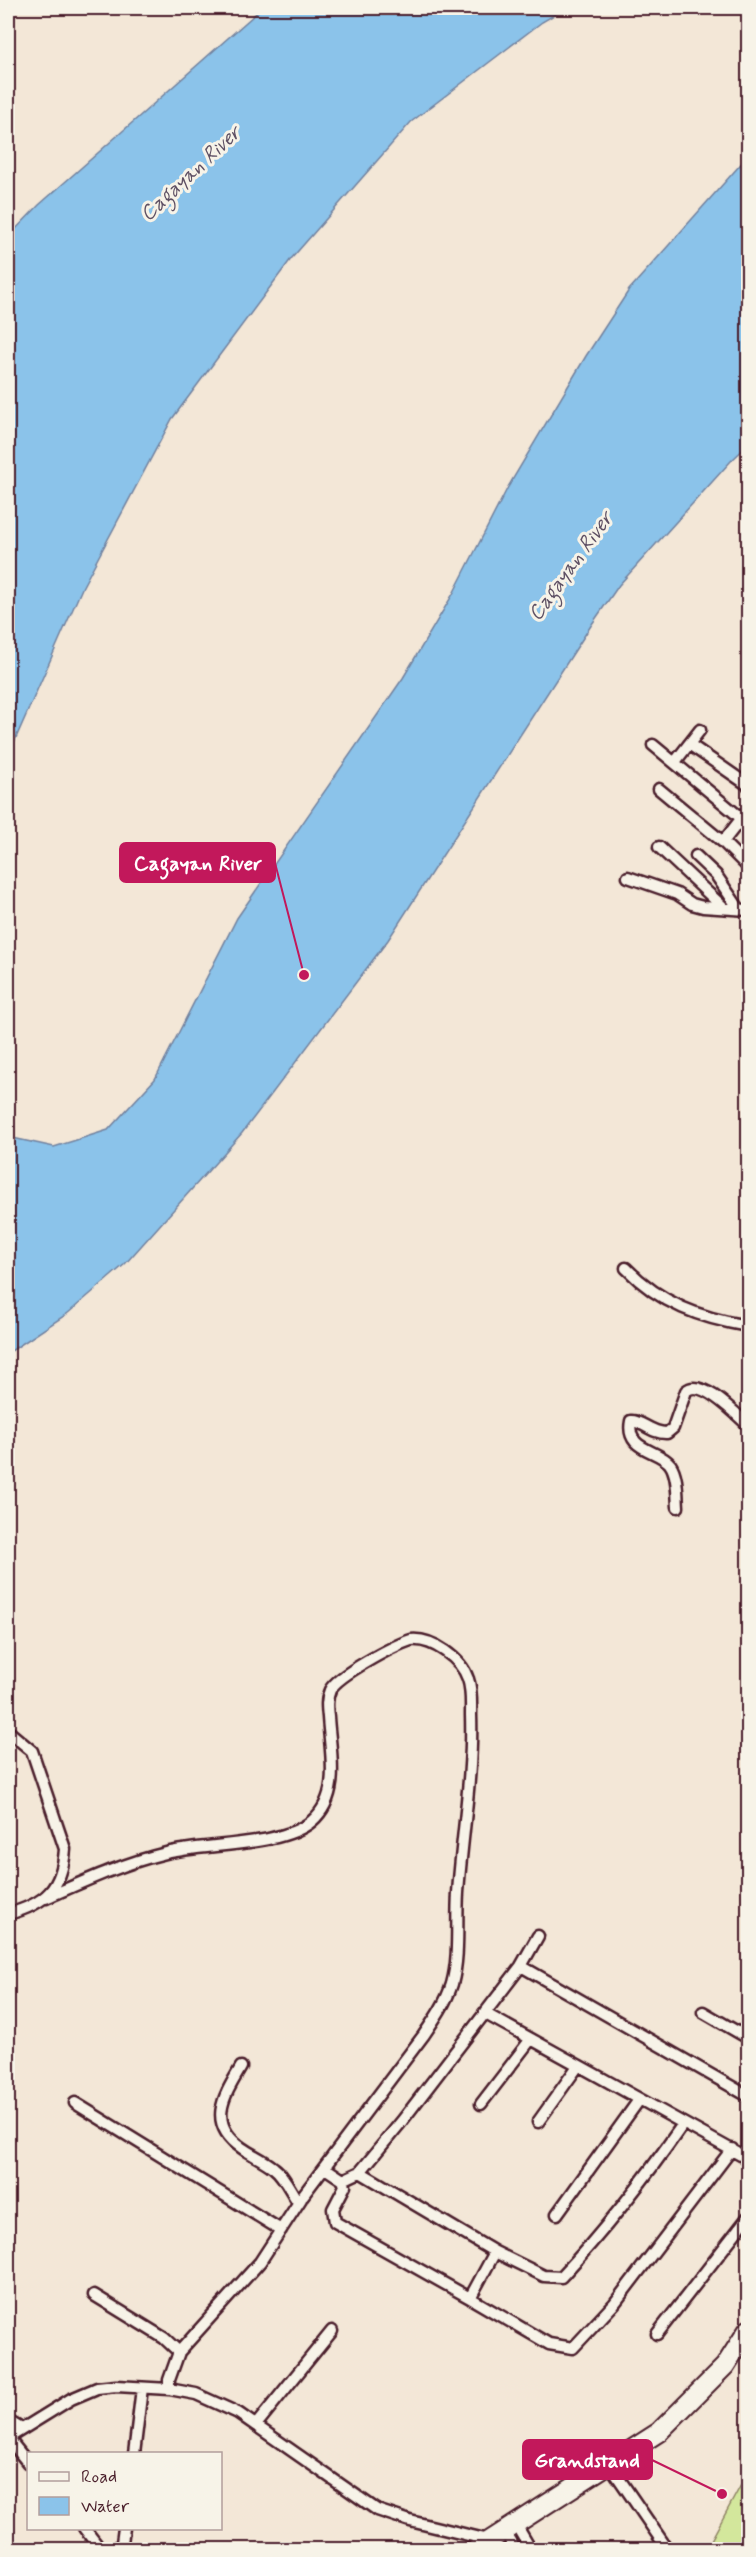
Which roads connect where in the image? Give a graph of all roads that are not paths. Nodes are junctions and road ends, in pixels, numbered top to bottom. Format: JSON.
{"nodes":[{"id":1,"x":700,"y":730,"type":"dead end"},
{"id":2,"x":689,"y":744,"type":"junction"},
{"id":3,"x":653,"y":745,"type":"dead end"},
{"id":4,"x":675,"y":762,"type":"junction"},
{"id":5,"x":748,"y":785,"type":"edge"},
{"id":6,"x":659,"y":789,"type":"dead end"},
{"id":7,"x":745,"y":814,"type":"edge"},
{"id":8,"x":723,"y":842,"type":"junction"},
{"id":9,"x":659,"y":847,"type":"dead end"},
{"id":10,"x":696,"y":856,"type":"dead end"},
{"id":11,"x":748,"y":867,"type":"edge"},
{"id":12,"x":628,"y":878,"type":"dead end"},
{"id":13,"x":723,"y":907,"type":"junction"},
{"id":14,"x":744,"y":909,"type":"edge"},
{"id":15,"x":626,"y":1268,"type":"dead end"},
{"id":16,"x":748,"y":1326,"type":"edge"},
{"id":17,"x":748,"y":1425,"type":"edge"},
{"id":18,"x":678,"y":1507,"type":"dead end"},
{"id":19,"x":8,"y":1731,"type":"edge"},
{"id":20,"x":46,"y":1898,"type":"junction"},
{"id":21,"x":8,"y":1914,"type":"edge"},
{"id":22,"x":538,"y":1936,"type":"dead end"},
{"id":23,"x":521,"y":1966,"type":"junction"},
{"id":24,"x":703,"y":2012,"type":"dead end"},
{"id":25,"x":484,"y":2013,"type":"junction"},
{"id":26,"x":748,"y":2038,"type":"edge"},
{"id":27,"x":531,"y":2039,"type":"junction"},
{"id":28,"x":578,"y":2066,"type":"junction"},
{"id":29,"x":241,"y":2067,"type":"dead end"},
{"id":30,"x":748,"y":2096,"type":"edge"},
{"id":31,"x":639,"y":2100,"type":"junction"},
{"id":32,"x":75,"y":2103,"type":"dead end"},
{"id":33,"x":481,"y":2104,"type":"dead end"},
{"id":34,"x":538,"y":2122,"type":"dead end"},
{"id":35,"x":683,"y":2124,"type":"junction"},
{"id":36,"x":732,"y":2149,"type":"junction"},
{"id":37,"x":748,"y":2159,"type":"edge"},
{"id":38,"x":326,"y":2168,"type":"junction"},
{"id":39,"x":360,"y":2172,"type":"junction"},
{"id":40,"x":343,"y":2180,"type":"junction"},
{"id":41,"x":298,"y":2202,"type":"junction"},
{"id":42,"x":557,"y":2214,"type":"dead end"},
{"id":43,"x":748,"y":2217,"type":"edge"},
{"id":44,"x":281,"y":2230,"type":"junction"},
{"id":45,"x":495,"y":2252,"type":"junction"},
{"id":46,"x":94,"y":2295,"type":"dead end"},
{"id":47,"x":470,"y":2298,"type":"junction"},
{"id":48,"x":748,"y":2330,"type":"edge"},
{"id":49,"x":332,"y":2331,"type":"dead end"},
{"id":50,"x":657,"y":2334,"type":"dead end"},
{"id":51,"x":179,"y":2352,"type":"junction"},
{"id":52,"x":142,"y":2388,"type":"junction"},
{"id":53,"x":169,"y":2389,"type":"junction"},
{"id":54,"x":8,"y":2421,"type":"edge"},
{"id":55,"x":256,"y":2425,"type":"junction"},
{"id":56,"x":20,"y":2428,"type":"junction"},
{"id":57,"x":8,"y":2438,"type":"edge"},
{"id":58,"x":134,"y":2452,"type":"edge"},
{"id":59,"x":27,"y":2462,"type":"edge"},
{"id":60,"x":609,"y":2464,"type":"junction"},
{"id":61,"x":85,"y":2530,"type":"edge"},
{"id":62,"x":124,"y":2530,"type":"edge"},
{"id":63,"x":496,"y":2536,"type":"edge"},
{"id":64,"x":101,"y":2550,"type":"edge"},
{"id":65,"x":121,"y":2550,"type":"edge"},
{"id":66,"x":516,"y":2550,"type":"edge"},
{"id":67,"x":531,"y":2550,"type":"edge"},
{"id":68,"x":668,"y":2550,"type":"edge"}],
"edges":[{"from":1,"to":2,"type":"street"},
{"from":2,"to":4,"type":"street"},
{"from":2,"to":5,"type":"street"},
{"from":3,"to":4,"type":"street"},
{"from":4,"to":7,"type":"street"},
{"from":6,"to":8,"type":"street"},
{"from":7,"to":8,"type":"street"},
{"from":8,"to":11,"type":"street"},
{"from":9,"to":13,"type":"street"},
{"from":10,"to":14,"type":"street"},
{"from":12,"to":13,"type":"street"},
{"from":13,"to":14,"type":"street"},
{"from":15,"to":16,"type":"street"},
{"from":17,"to":18,"type":"street"},
{"from":19,"to":20,"type":"street"},
{"from":20,"to":21,"type":"street"},
{"from":20,"to":38,"type":"street"},
{"from":22,"to":23,"type":"street"},
{"from":23,"to":25,"type":"street"},
{"from":23,"to":30,"type":"street"},
{"from":24,"to":26,"type":"street"},
{"from":25,"to":27,"type":"street"},
{"from":25,"to":39,"type":"street"},
{"from":27,"to":28,"type":"street"},
{"from":27,"to":33,"type":"street"},
{"from":28,"to":31,"type":"street"},
{"from":28,"to":34,"type":"street"},
{"from":29,"to":41,"type":"street"},
{"from":31,"to":35,"type":"street"},
{"from":31,"to":42,"type":"street"},
{"from":32,"to":44,"type":"street"},
{"from":35,"to":36,"type":"street"},
{"from":35,"to":45,"type":"street"},
{"from":36,"to":37,"type":"street"},
{"from":36,"to":47,"type":"street"},
{"from":38,"to":40,"type":"street"},
{"from":38,"to":41,"type":"street"},
{"from":39,"to":40,"type":"street"},
{"from":39,"to":45,"type":"street"},
{"from":40,"to":47,"type":"street"},
{"from":41,"to":44,"type":"street"},
{"from":43,"to":50,"type":"street"},
{"from":44,"to":51,"type":"street"},
{"from":45,"to":47,"type":"street"},
{"from":46,"to":51,"type":"street"},
{"from":48,"to":60,"type":"highway"},
{"from":49,"to":55,"type":"street"},
{"from":51,"to":53,"type":"street"},
{"from":52,"to":53,"type":"street"},
{"from":52,"to":56,"type":"street"},
{"from":52,"to":58,"type":"street"},
{"from":53,"to":55,"type":"street"},
{"from":54,"to":56,"type":"street"},
{"from":55,"to":63,"type":"street"},
{"from":56,"to":57,"type":"street"},
{"from":57,"to":59,"type":"street"},
{"from":60,"to":63,"type":"highway"},
{"from":60,"to":68,"type":"street"},
{"from":61,"to":64,"type":"street"},
{"from":62,"to":65,"type":"street"},
{"from":63,"to":66,"type":"street"},
{"from":63,"to":67,"type":"street"}]}
